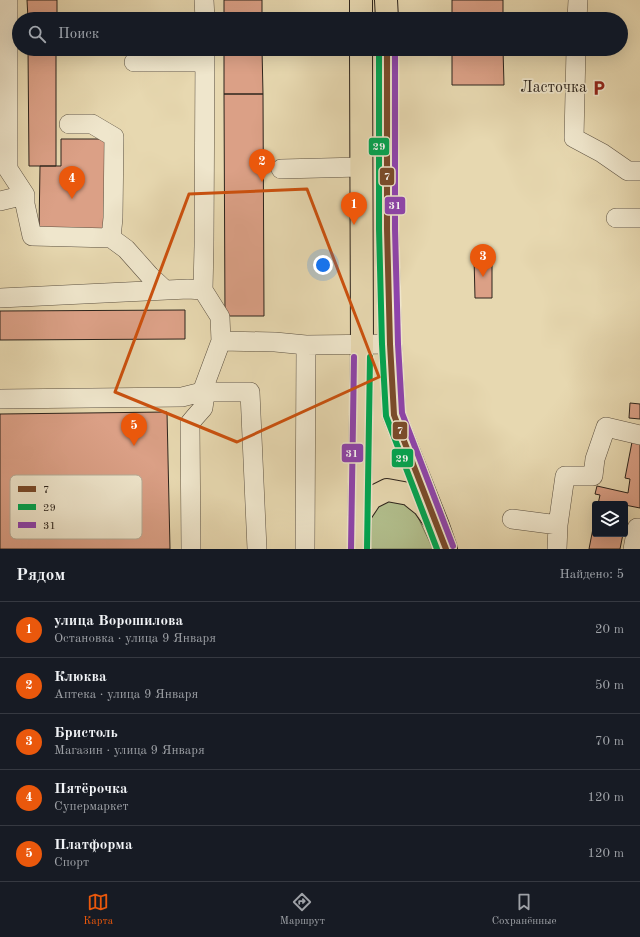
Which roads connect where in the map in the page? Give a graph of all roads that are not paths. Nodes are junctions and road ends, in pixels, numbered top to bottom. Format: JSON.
{"nodes":[{"id":1,"x":8,"y":0,"type":"edge"},
{"id":2,"x":204,"y":0,"type":"edge"},
{"id":3,"x":361,"y":0,"type":"edge"},
{"id":4,"x":386,"y":0,"type":"edge"},
{"id":5,"x":578,"y":0,"type":"edge"},
{"id":6,"x":205,"y":12,"type":"edge"},
{"id":7,"x":361,"y":12,"type":"edge"},
{"id":8,"x":387,"y":12,"type":"edge"},
{"id":9,"x":577,"y":12,"type":"edge"},
{"id":10,"x":205,"y":56,"type":"edge"},
{"id":11,"x":361,"y":56,"type":"edge"},
{"id":12,"x":387,"y":56,"type":"edge"},
{"id":13,"x":576,"y":56,"type":"edge"},
{"id":14,"x":134,"y":62,"type":"dead end"},
{"id":15,"x":69,"y":124,"type":"dead end"},
{"id":16,"x":361,"y":167,"type":"junction"},
{"id":17,"x":281,"y":169,"type":"dead end"},
{"id":18,"x":640,"y":171,"type":"edge"},
{"id":19,"x":24,"y":195,"type":"junction"},
{"id":20,"x":0,"y":201,"type":"edge"},
{"id":21,"x":616,"y":218,"type":"dead end"},
{"id":22,"x":640,"y":218,"type":"edge"},
{"id":23,"x":111,"y":238,"type":"junction"},
{"id":24,"x":165,"y":290,"type":"junction"},
{"id":25,"x":202,"y":290,"type":"junction"},
{"id":26,"x":0,"y":298,"type":"edge"},
{"id":27,"x":221,"y":341,"type":"junction"},
{"id":28,"x":306,"y":344,"type":"junction"},
{"id":29,"x":390,"y":344,"type":"junction"},
{"id":30,"x":362,"y":345,"type":"junction"},
{"id":31,"x":202,"y":392,"type":"junction"},
{"id":32,"x":0,"y":399,"type":"edge"},
{"id":33,"x":640,"y":435,"type":"edge"},
{"id":34,"x":359,"y":516,"type":"junction"},
{"id":35,"x":512,"y":519,"type":"dead end"},
{"id":36,"x":558,"y":525,"type":"junction"},
{"id":37,"x":438,"y":526,"type":"junction"},
{"id":38,"x":640,"y":528,"type":"edge"},
{"id":39,"x":191,"y":549,"type":"edge"},
{"id":40,"x":257,"y":549,"type":"edge"},
{"id":41,"x":305,"y":549,"type":"edge"},
{"id":42,"x":359,"y":549,"type":"edge"},
{"id":43,"x":446,"y":549,"type":"edge"},
{"id":44,"x":557,"y":549,"type":"edge"},
{"id":45,"x":633,"y":549,"type":"edge"}],
"edges":[{"from":1,"to":19,"type":"street"},
{"from":2,"to":6,"type":"street"},
{"from":3,"to":7,"type":"main road"},
{"from":4,"to":8,"type":"main road"},
{"from":5,"to":9,"type":"street"},
{"from":10,"to":14,"type":"street"},
{"from":10,"to":25,"type":"street"},
{"from":11,"to":16,"type":"main road"},
{"from":12,"to":29,"type":"main road"},
{"from":13,"to":18,"type":"street"},
{"from":15,"to":23,"type":"street"},
{"from":16,"to":17,"type":"street"},
{"from":16,"to":30,"type":"main road"},
{"from":19,"to":20,"type":"street"},
{"from":19,"to":23,"type":"street"},
{"from":21,"to":22,"type":"street"},
{"from":23,"to":24,"type":"street"},
{"from":24,"to":25,"type":"street"},
{"from":24,"to":26,"type":"street"},
{"from":25,"to":27,"type":"street"},
{"from":27,"to":28,"type":"street"},
{"from":27,"to":31,"type":"street"},
{"from":28,"to":30,"type":"street"},
{"from":28,"to":41,"type":"street"},
{"from":29,"to":30,"type":"street"},
{"from":29,"to":37,"type":"main road"},
{"from":30,"to":34,"type":"main road"},
{"from":31,"to":32,"type":"street"},
{"from":31,"to":39,"type":"street"},
{"from":31,"to":40,"type":"street"},
{"from":33,"to":36,"type":"street"},
{"from":34,"to":37,"type":"main road"},
{"from":34,"to":42,"type":"main road"},
{"from":35,"to":36,"type":"street"},
{"from":36,"to":44,"type":"street"},
{"from":37,"to":43,"type":"main road"},
{"from":38,"to":45,"type":"street"}]}
